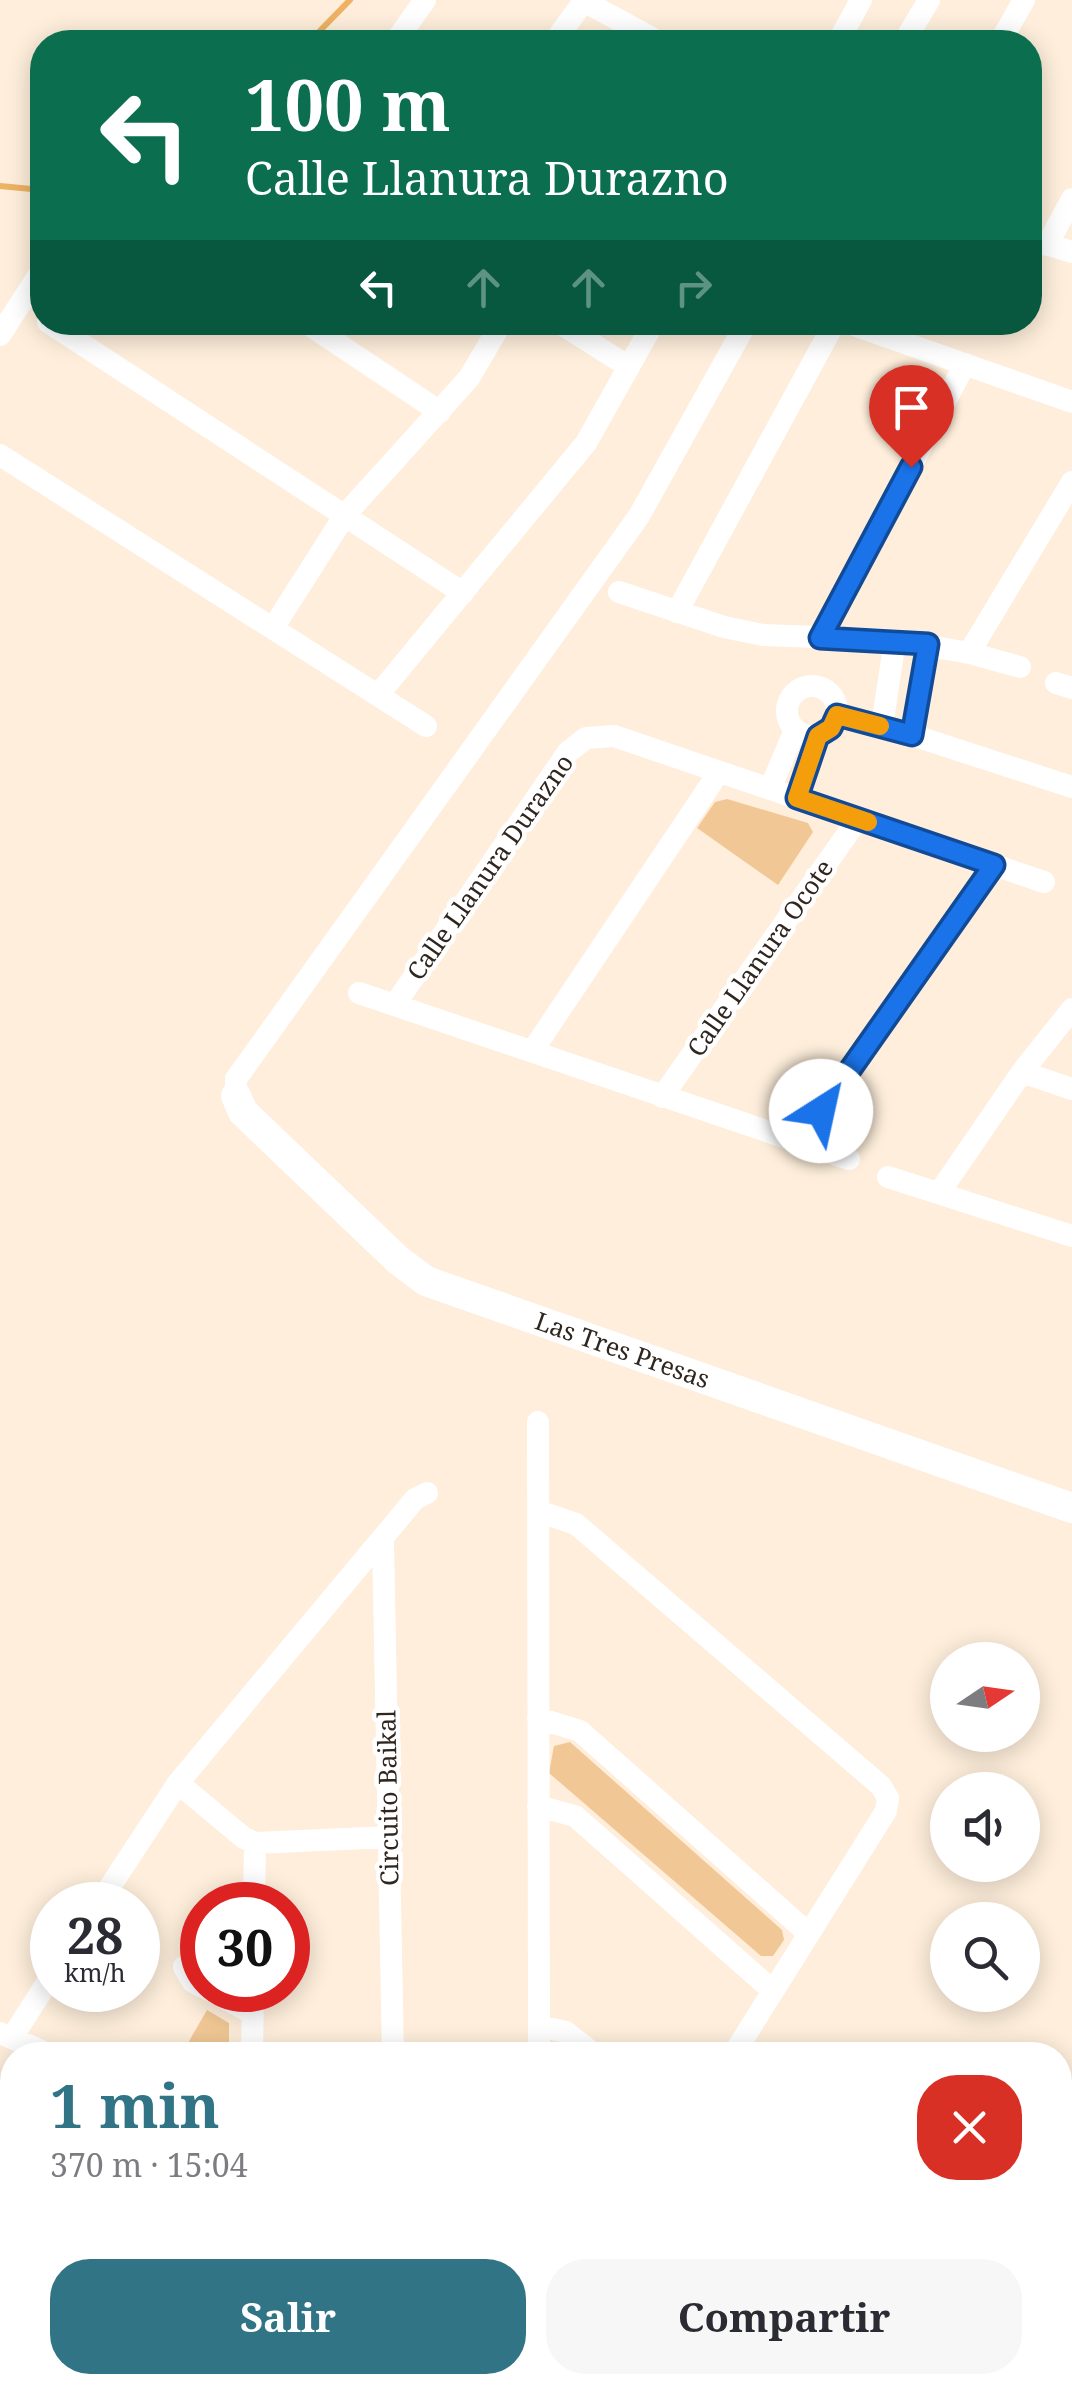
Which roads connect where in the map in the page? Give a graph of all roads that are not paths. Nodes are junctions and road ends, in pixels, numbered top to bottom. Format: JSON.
{"nodes":[{"id":1,"x":425,"y":0,"type":"edge"},
{"id":2,"x":583,"y":0,"type":"edge"},
{"id":3,"x":860,"y":0,"type":"edge"},
{"id":4,"x":929,"y":0,"type":"edge"},
{"id":5,"x":1024,"y":0,"type":"edge"},
{"id":6,"x":404,"y":30,"type":"edge"},
{"id":7,"x":562,"y":30,"type":"edge"},
{"id":8,"x":637,"y":30,"type":"edge"},
{"id":9,"x":844,"y":30,"type":"edge"},
{"id":10,"x":911,"y":30,"type":"edge"},
{"id":11,"x":1007,"y":30,"type":"edge"},
{"id":12,"x":1072,"y":198,"type":"edge"},
{"id":13,"x":1042,"y":237,"type":"edge"},
{"id":14,"x":1042,"y":243,"type":"edge"},
{"id":15,"x":1072,"y":252,"type":"edge"},
{"id":16,"x":30,"y":289,"type":"edge"},
{"id":17,"x":20,"y":304,"type":"junction"},
{"id":18,"x":30,"y":311,"type":"edge"},
{"id":19,"x":0,"y":335,"type":"edge"},
{"id":20,"x":67,"y":335,"type":"edge"},
{"id":21,"x":325,"y":335,"type":"edge"},
{"id":22,"x":494,"y":335,"type":"edge"},
{"id":23,"x":579,"y":335,"type":"edge"},
{"id":24,"x":647,"y":335,"type":"edge"},
{"id":25,"x":740,"y":335,"type":"edge"},
{"id":26,"x":828,"y":335,"type":"edge"},
{"id":27,"x":882,"y":335,"type":"edge"},
{"id":28,"x":966,"y":364,"type":"junction"},
{"id":29,"x":629,"y":367,"type":"junction"},
{"id":30,"x":1072,"y":402,"type":"edge"},
{"id":31,"x":440,"y":412,"type":"junction"},
{"id":32,"x":0,"y":455,"type":"edge"},
{"id":33,"x":1072,"y":482,"type":"edge"},
{"id":34,"x":345,"y":515,"type":"junction"},
{"id":35,"x":620,"y":592,"type":"dead end"},
{"id":36,"x":463,"y":593,"type":"junction"},
{"id":37,"x":676,"y":612,"type":"junction"},
{"id":38,"x":272,"y":628,"type":"junction"},
{"id":39,"x":820,"y":638,"type":"junction"},
{"id":40,"x":895,"y":640,"type":"junction"},
{"id":41,"x":928,"y":644,"type":"junction"},
{"id":42,"x":969,"y":653,"type":"junction"},
{"id":43,"x":1020,"y":667,"type":"dead end"},
{"id":44,"x":378,"y":696,"type":"junction"},
{"id":45,"x":837,"y":715,"type":"junction"},
{"id":46,"x":426,"y":726,"type":"dead end"},
{"id":47,"x":882,"y":726,"type":"junction"},
{"id":48,"x":794,"y":730,"type":"junction"},
{"id":49,"x":912,"y":735,"type":"junction"},
{"id":50,"x":818,"y":736,"type":"junction"},
{"id":51,"x":720,"y":772,"type":"junction"},
{"id":52,"x":1072,"y":787,"type":"edge"},
{"id":53,"x":770,"y":790,"type":"junction"},
{"id":54,"x":797,"y":798,"type":"junction"},
{"id":55,"x":858,"y":819,"type":"junction"},
{"id":56,"x":994,"y":865,"type":"junction"},
{"id":57,"x":1044,"y":882,"type":"dead end"},
{"id":58,"x":359,"y":993,"type":"dead end"},
{"id":59,"x":396,"y":1003,"type":"junction"},
{"id":60,"x":1072,"y":1008,"type":"edge"},
{"id":61,"x":533,"y":1050,"type":"junction"},
{"id":62,"x":1022,"y":1072,"type":"junction"},
{"id":63,"x":1072,"y":1089,"type":"edge"},
{"id":64,"x":236,"y":1096,"type":"joint"},
{"id":65,"x":662,"y":1097,"type":"junction"},
{"id":66,"x":800,"y":1142,"type":"junction"},
{"id":67,"x":849,"y":1159,"type":"dead end"},
{"id":68,"x":888,"y":1177,"type":"dead end"},
{"id":69,"x":939,"y":1192,"type":"junction"},
{"id":70,"x":1072,"y":1236,"type":"edge"},
{"id":71,"x":538,"y":1422,"type":"dead end"},
{"id":72,"x":427,"y":1493,"type":"dead end"},
{"id":73,"x":1072,"y":1508,"type":"edge"},
{"id":74,"x":538,"y":1511,"type":"junction"},
{"id":75,"x":382,"y":1541,"type":"junction"},
{"id":76,"x":538,"y":1718,"type":"junction"},
{"id":77,"x":178,"y":1783,"type":"junction"},
{"id":78,"x":538,"y":1806,"type":"junction"},
{"id":79,"x":390,"y":1838,"type":"junction"},
{"id":80,"x":255,"y":1843,"type":"junction"},
{"id":81,"x":113,"y":1882,"type":"edge"},
{"id":82,"x":254,"y":1882,"type":"edge"},
{"id":83,"x":809,"y":1934,"type":"junction"},
{"id":84,"x":773,"y":1991,"type":"junction"},
{"id":85,"x":30,"y":2003,"type":"edge"},
{"id":86,"x":253,"y":2012,"type":"edge"},
{"id":87,"x":539,"y":2026,"type":"junction"},
{"id":88,"x":6,"y":2034,"type":"edge"},
{"id":89,"x":252,"y":2042,"type":"edge"},
{"id":90,"x":393,"y":2042,"type":"edge"},
{"id":91,"x":539,"y":2042,"type":"edge"},
{"id":92,"x":579,"y":2042,"type":"edge"},
{"id":93,"x":741,"y":2042,"type":"edge"}],
"edges":[{"from":1,"to":6,"type":"street"},
{"from":2,"to":7,"type":"street"},
{"from":2,"to":8,"type":"street"},
{"from":3,"to":9,"type":"street"},
{"from":4,"to":10,"type":"street"},
{"from":5,"to":11,"type":"street"},
{"from":12,"to":13,"type":"street"},
{"from":14,"to":15,"type":"street"},
{"from":16,"to":17,"type":"street"},
{"from":17,"to":18,"type":"street"},
{"from":17,"to":19,"type":"street"},
{"from":20,"to":34,"type":"street"},
{"from":21,"to":31,"type":"street"},
{"from":22,"to":31,"type":"street"},
{"from":23,"to":29,"type":"street"},
{"from":24,"to":29,"type":"street"},
{"from":25,"to":64,"type":"street"},
{"from":26,"to":37,"type":"street"},
{"from":27,"to":28,"type":"street"},
{"from":28,"to":30,"type":"street"},
{"from":28,"to":39,"type":"street"},
{"from":29,"to":36,"type":"street"},
{"from":31,"to":34,"type":"street"},
{"from":32,"to":38,"type":"street"},
{"from":33,"to":42,"type":"street"},
{"from":34,"to":36,"type":"street"},
{"from":34,"to":38,"type":"street"},
{"from":35,"to":37,"type":"street"},
{"from":36,"to":44,"type":"street"},
{"from":37,"to":39,"type":"street"},
{"from":38,"to":44,"type":"street"},
{"from":39,"to":40,"type":"street"},
{"from":40,"to":41,"type":"street"},
{"from":40,"to":47,"type":"street"},
{"from":41,"to":42,"type":"street"},
{"from":41,"to":49,"type":"street"},
{"from":42,"to":43,"type":"street"},
{"from":44,"to":46,"type":"street"},
{"from":45,"to":47,"type":"street"},
{"from":45,"to":48,"type":"street"},
{"from":45,"to":50,"type":"street"},
{"from":47,"to":49,"type":"street"},
{"from":48,"to":50,"type":"street"},
{"from":48,"to":53,"type":"street"},
{"from":49,"to":52,"type":"street"},
{"from":50,"to":54,"type":"street"},
{"from":51,"to":53,"type":"street","name":"Calle Llanura Durazno"},
{"from":51,"to":59,"type":"street","name":"Calle Llanura Durazno"},
{"from":51,"to":61,"type":"street"},
{"from":53,"to":54,"type":"street","name":"Calle Llanura Durazno"},
{"from":54,"to":55,"type":"street","name":"Calle Llanura Durazno"},
{"from":55,"to":56,"type":"street","name":"Calle Llanura Durazno"},
{"from":55,"to":65,"type":"street","name":"Calle Llanura Ocote"},
{"from":56,"to":57,"type":"street","name":"Calle Llanura Durazno"},
{"from":56,"to":66,"type":"street"},
{"from":58,"to":59,"type":"street","name":"Calle Llanura Durazno"},
{"from":59,"to":61,"type":"street","name":"Calle Llanura Durazno"},
{"from":60,"to":62,"type":"street"},
{"from":61,"to":65,"type":"street","name":"Calle Llanura Durazno"},
{"from":62,"to":63,"type":"street"},
{"from":62,"to":69,"type":"street"},
{"from":64,"to":73,"type":"main road","name":"Las Tres Presas"},
{"from":65,"to":66,"type":"street","name":"Calle Llanura Durazno"},
{"from":66,"to":67,"type":"street","name":"Calle Llanura Durazno"},
{"from":68,"to":69,"type":"street"},
{"from":69,"to":70,"type":"street"},
{"from":71,"to":74,"type":"street"},
{"from":72,"to":75,"type":"street"},
{"from":74,"to":76,"type":"street"},
{"from":74,"to":83,"type":"street"},
{"from":75,"to":77,"type":"street"},
{"from":75,"to":79,"type":"street","name":"Circuito Baikal"},
{"from":76,"to":78,"type":"street"},
{"from":76,"to":83,"type":"street"},
{"from":77,"to":80,"type":"street"},
{"from":77,"to":81,"type":"street"},
{"from":78,"to":84,"type":"street"},
{"from":78,"to":87,"type":"street"},
{"from":79,"to":80,"type":"street"},
{"from":79,"to":90,"type":"street","name":"Circuito Baikal"},
{"from":80,"to":82,"type":"street"},
{"from":83,"to":84,"type":"street"},
{"from":84,"to":93,"type":"street"},
{"from":85,"to":88,"type":"street"},
{"from":86,"to":89,"type":"street"},
{"from":87,"to":91,"type":"street"},
{"from":87,"to":92,"type":"street"}]}
